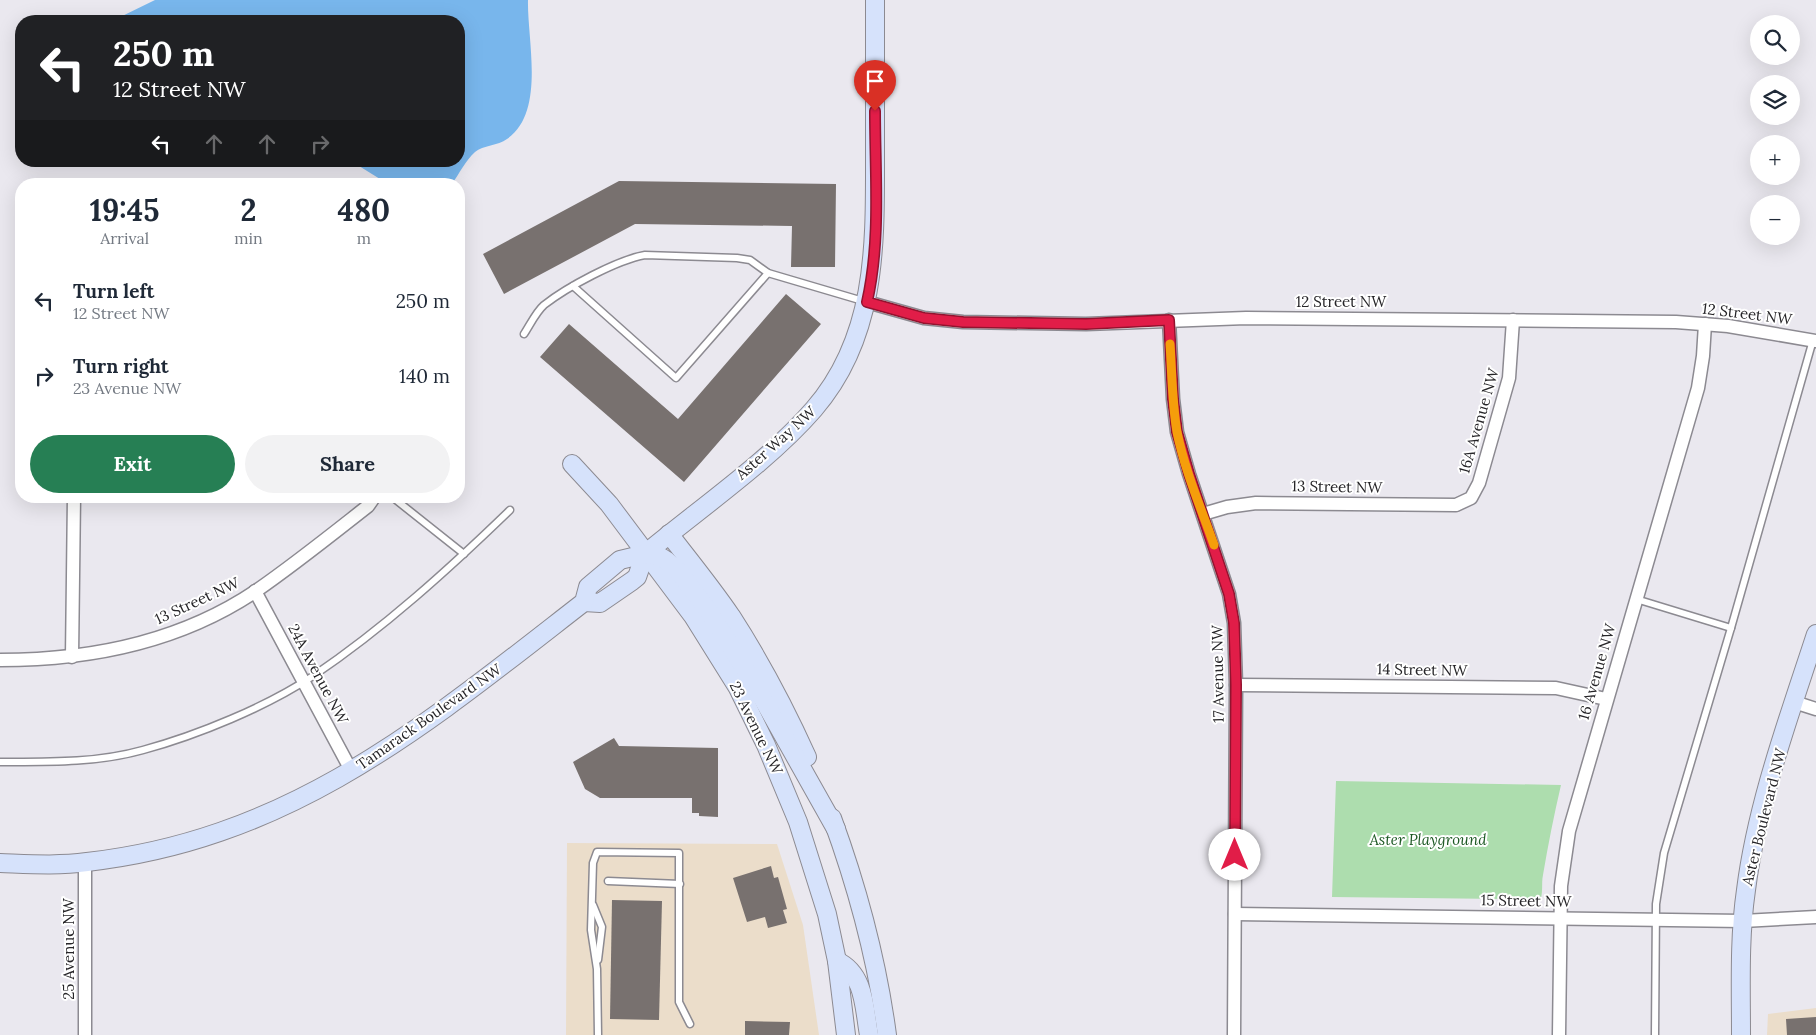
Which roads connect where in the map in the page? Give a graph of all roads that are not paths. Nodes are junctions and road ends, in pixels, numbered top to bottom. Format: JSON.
{"nodes":[{"id":1,"x":875,"y":0,"type":"edge"},
{"id":2,"x":768,"y":273,"type":"junction"},
{"id":3,"x":573,"y":286,"type":"junction"},
{"id":4,"x":867,"y":302,"type":"junction"},
{"id":5,"x":1169,"y":320,"type":"junction"},
{"id":6,"x":1513,"y":320,"type":"junction"},
{"id":7,"x":1705,"y":324,"type":"junction"},
{"id":8,"x":524,"y":334,"type":"dead end"},
{"id":9,"x":1814,"y":340,"type":"edge"},
{"id":10,"x":572,"y":464,"type":"dead end"},
{"id":11,"x":1471,"y":498,"type":"joint"},
{"id":12,"x":74,"y":503,"type":"edge"},
{"id":13,"x":370,"y":503,"type":"edge"},
{"id":14,"x":400,"y":503,"type":"edge"},
{"id":15,"x":510,"y":510,"type":"dead end"},
{"id":16,"x":1203,"y":514,"type":"junction"},
{"id":17,"x":670,"y":534,"type":"junction"},
{"id":18,"x":464,"y":554,"type":"junction"},
{"id":19,"x":645,"y":554,"type":"junction"},
{"id":20,"x":255,"y":592,"type":"junction"},
{"id":21,"x":1635,"y":599,"type":"junction"},
{"id":22,"x":584,"y":602,"type":"junction"},
{"id":23,"x":1731,"y":628,"type":"junction"},
{"id":24,"x":1816,"y":634,"type":"edge"},
{"id":25,"x":72,"y":657,"type":"junction"},
{"id":26,"x":0,"y":660,"type":"edge"},
{"id":27,"x":303,"y":682,"type":"junction"},
{"id":28,"x":1236,"y":685,"type":"junction"},
{"id":29,"x":1606,"y":699,"type":"junction"},
{"id":30,"x":1794,"y":702,"type":"junction"},
{"id":31,"x":1816,"y":709,"type":"edge"},
{"id":32,"x":0,"y":762,"type":"edge"},
{"id":33,"x":352,"y":772,"type":"junction"},
{"id":34,"x":836,"y":829,"type":"junction"},
{"id":35,"x":0,"y":863,"type":"edge"},
{"id":36,"x":85,"y":863,"type":"junction"},
{"id":37,"x":608,"y":881,"type":"dead end"},
{"id":38,"x":680,"y":884,"type":"junction"},
{"id":39,"x":592,"y":904,"type":"junction"},
{"id":40,"x":1235,"y":914,"type":"junction"},
{"id":41,"x":1816,"y":917,"type":"edge"},
{"id":42,"x":1560,"y":918,"type":"junction"},
{"id":43,"x":1656,"y":919,"type":"junction"},
{"id":44,"x":1743,"y":921,"type":"junction"},
{"id":45,"x":837,"y":961,"type":"junction"},
{"id":46,"x":597,"y":969,"type":"junction"},
{"id":47,"x":690,"y":1024,"type":"dead end"},
{"id":48,"x":85,"y":1035,"type":"edge"},
{"id":49,"x":598,"y":1035,"type":"edge"},
{"id":50,"x":846,"y":1035,"type":"edge"},
{"id":51,"x":868,"y":1035,"type":"edge"},
{"id":52,"x":887,"y":1035,"type":"edge"},
{"id":53,"x":1234,"y":1035,"type":"edge"},
{"id":54,"x":1559,"y":1035,"type":"edge"},
{"id":55,"x":1655,"y":1035,"type":"edge"},
{"id":56,"x":1741,"y":1035,"type":"edge"}],
"edges":[{"from":1,"to":4,"type":"street"},
{"from":2,"to":3,"type":"lane"},
{"from":2,"to":3,"type":"lane"},
{"from":2,"to":4,"type":"lane"},
{"from":3,"to":8,"type":"lane"},
{"from":4,"to":5,"type":"street","name":"12 Street NW"},
{"from":4,"to":17,"type":"street","name":"Aster Way NW"},
{"from":5,"to":6,"type":"street","name":"12 Street NW"},
{"from":5,"to":16,"type":"street","name":"17 Avenue NW"},
{"from":6,"to":7,"type":"street","name":"12 Street NW"},
{"from":6,"to":11,"type":"street","name":"16A Avenue NW"},
{"from":7,"to":9,"type":"street","name":"12 Street NW"},
{"from":7,"to":21,"type":"street","name":"16 Avenue NW"},
{"from":9,"to":23,"type":"lane"},
{"from":10,"to":19,"type":"street","name":"23 Avenue NW"},
{"from":11,"to":16,"type":"street","name":"13 Street NW"},
{"from":12,"to":25,"type":"street"},
{"from":13,"to":20,"type":"street","name":"13 Street NW"},
{"from":14,"to":18,"type":"lane"},
{"from":15,"to":18,"type":"lane"},
{"from":16,"to":28,"type":"street","name":"17 Avenue NW"},
{"from":17,"to":19,"type":"street","name":"Aster Way NW"},
{"from":17,"to":34,"type":"street"},
{"from":18,"to":27,"type":"lane"},
{"from":19,"to":22,"type":"street","name":"Tamarack Boulevard NW"},
{"from":19,"to":22,"type":"street","name":"Tamarack Boulevard NW"},
{"from":19,"to":34,"type":"street"},
{"from":19,"to":45,"type":"street","name":"23 Avenue NW"},
{"from":20,"to":25,"type":"street","name":"13 Street NW"},
{"from":20,"to":27,"type":"street","name":"24A Avenue NW"},
{"from":21,"to":23,"type":"lane"},
{"from":21,"to":29,"type":"street","name":"16 Avenue NW"},
{"from":22,"to":33,"type":"street","name":"Tamarack Boulevard NW"},
{"from":23,"to":43,"type":"lane"},
{"from":24,"to":30,"type":"street","name":"Aster Boulevard NW"},
{"from":25,"to":26,"type":"street","name":"13 Street NW"},
{"from":27,"to":32,"type":"lane"},
{"from":27,"to":33,"type":"street","name":"24A Avenue NW"},
{"from":28,"to":29,"type":"street","name":"14 Street NW"},
{"from":28,"to":40,"type":"street","name":"17 Avenue NW"},
{"from":29,"to":42,"type":"street","name":"16 Avenue NW"},
{"from":30,"to":31,"type":"street"},
{"from":30,"to":44,"type":"street","name":"Aster Boulevard NW"},
{"from":33,"to":36,"type":"street","name":"Tamarack Boulevard NW"},
{"from":34,"to":52,"type":"street"},
{"from":35,"to":36,"type":"street","name":"Tamarack Boulevard NW"},
{"from":36,"to":48,"type":"street","name":"25 Avenue NW"},
{"from":37,"to":38,"type":"lane"},
{"from":38,"to":39,"type":"lane"},
{"from":38,"to":47,"type":"lane"},
{"from":39,"to":46,"type":"lane"},
{"from":39,"to":46,"type":"lane"},
{"from":40,"to":42,"type":"street","name":"15 Street NW"},
{"from":40,"to":53,"type":"street","name":"17 Avenue NW"},
{"from":41,"to":44,"type":"street","name":"15 Street NW"},
{"from":42,"to":43,"type":"street","name":"15 Street NW"},
{"from":42,"to":54,"type":"street","name":"16 Avenue NW"},
{"from":43,"to":44,"type":"street","name":"15 Street NW"},
{"from":43,"to":55,"type":"lane"},
{"from":44,"to":56,"type":"street","name":"Aster Boulevard NW"},
{"from":45,"to":50,"type":"street","name":"23 Avenue NW"},
{"from":45,"to":51,"type":"street"},
{"from":46,"to":49,"type":"lane"}]}
